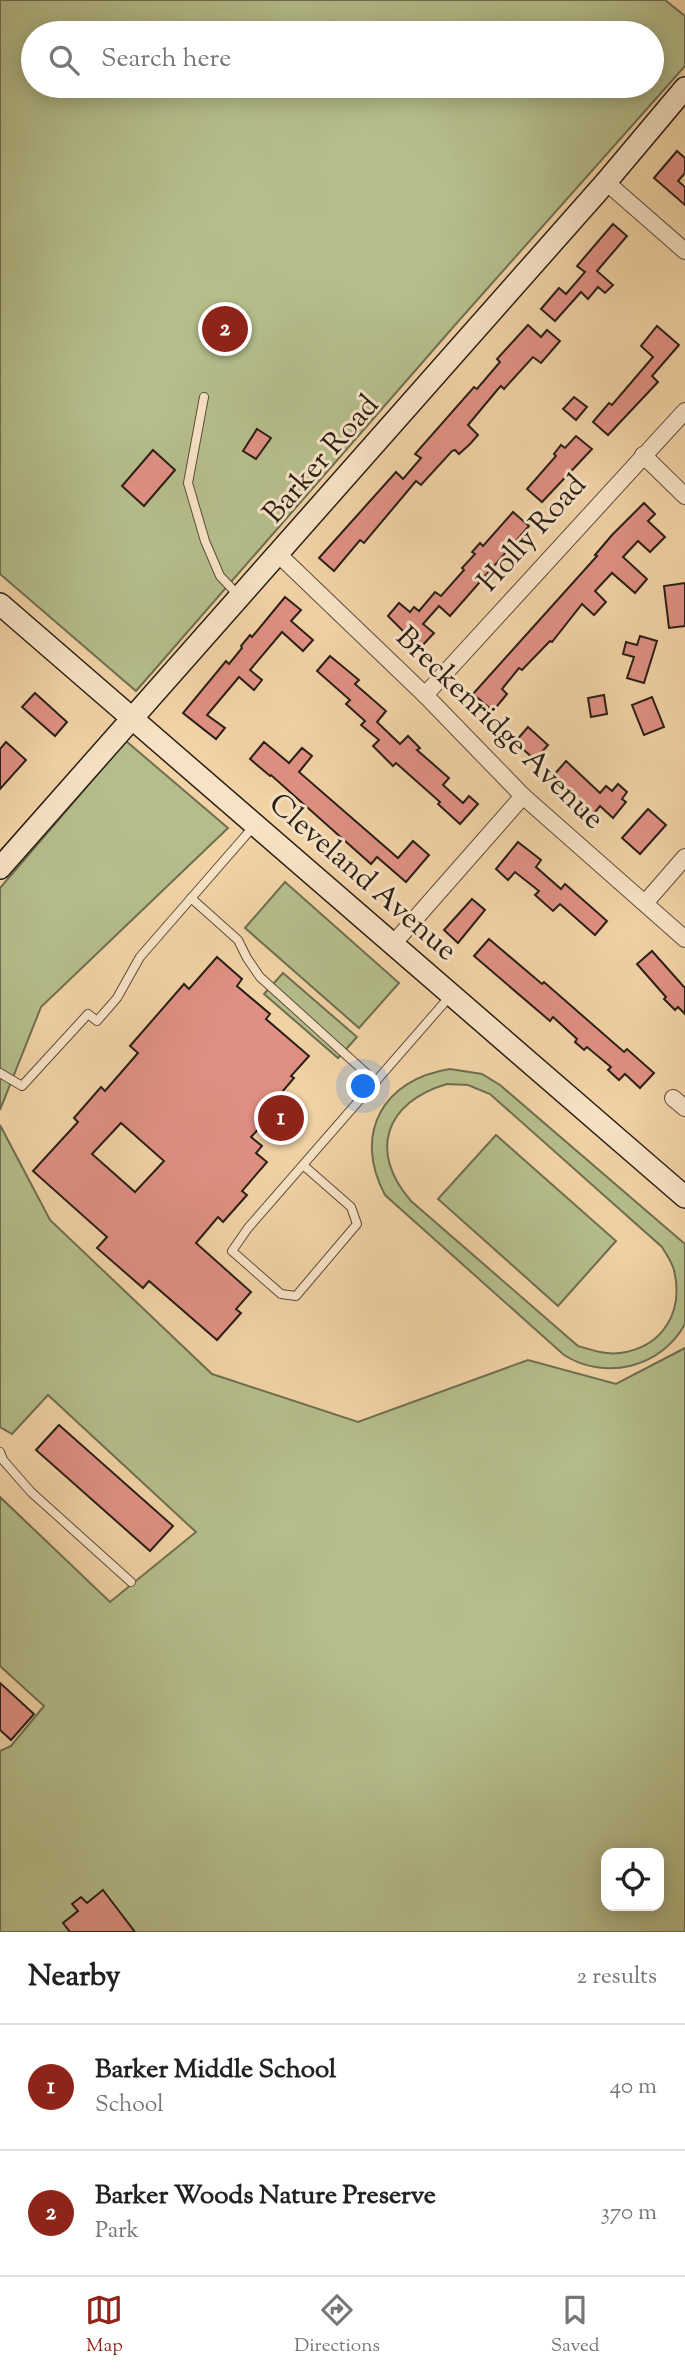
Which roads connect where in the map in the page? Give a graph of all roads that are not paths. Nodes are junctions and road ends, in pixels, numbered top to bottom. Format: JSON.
{"nodes":[{"id":1,"x":685,"y":88,"type":"edge"},
{"id":2,"x":606,"y":182,"type":"junction"},
{"id":3,"x":685,"y":251,"type":"edge"},
{"id":4,"x":204,"y":397,"type":"dead end"},
{"id":5,"x":685,"y":411,"type":"edge"},
{"id":6,"x":643,"y":455,"type":"junction"},
{"id":7,"x":685,"y":496,"type":"edge"},
{"id":8,"x":278,"y":554,"type":"junction"},
{"id":9,"x":240,"y":597,"type":"junction"},
{"id":10,"x":0,"y":604,"type":"edge"},
{"id":11,"x":425,"y":695,"type":"junction"},
{"id":12,"x":133,"y":718,"type":"junction"},
{"id":13,"x":523,"y":796,"type":"junction"},
{"id":14,"x":255,"y":825,"type":"junction"},
{"id":15,"x":685,"y":857,"type":"edge"},
{"id":16,"x":0,"y":868,"type":"edge"},
{"id":17,"x":191,"y":898,"type":"junction"},
{"id":18,"x":645,"y":903,"type":"junction"},
{"id":19,"x":685,"y":939,"type":"edge"},
{"id":20,"x":393,"y":944,"type":"junction"},
{"id":21,"x":451,"y":995,"type":"junction"},
{"id":22,"x":0,"y":1073,"type":"edge"},
{"id":23,"x":376,"y":1082,"type":"junction"},
{"id":24,"x":303,"y":1165,"type":"junction"},
{"id":25,"x":684,"y":1196,"type":"edge"},
{"id":26,"x":0,"y":1452,"type":"edge"},
{"id":27,"x":131,"y":1582,"type":"dead end"}],
"edges":[{"from":1,"to":2,"type":"street","name":"Barker Road"},
{"from":2,"to":3,"type":"street"},
{"from":2,"to":8,"type":"street","name":"Barker Road"},
{"from":4,"to":9,"type":"lane"},
{"from":5,"to":6,"type":"street","name":"Holly Road"},
{"from":6,"to":7,"type":"street"},
{"from":6,"to":11,"type":"street","name":"Holly Road"},
{"from":8,"to":9,"type":"street","name":"Barker Road"},
{"from":8,"to":11,"type":"street","name":"Breckenridge Avenue"},
{"from":9,"to":12,"type":"street","name":"Barker Road"},
{"from":10,"to":12,"type":"street","name":"Cleveland Avenue"},
{"from":11,"to":13,"type":"street","name":"Breckenridge Avenue"},
{"from":12,"to":14,"type":"street","name":"Cleveland Avenue"},
{"from":12,"to":16,"type":"street","name":"Barker Road"},
{"from":13,"to":18,"type":"street","name":"Breckenridge Avenue"},
{"from":13,"to":20,"type":"street"},
{"from":14,"to":17,"type":"lane"},
{"from":14,"to":20,"type":"street","name":"Cleveland Avenue"},
{"from":15,"to":18,"type":"street"},
{"from":17,"to":22,"type":"lane"},
{"from":17,"to":23,"type":"lane"},
{"from":18,"to":19,"type":"street","name":"Breckenridge Avenue"},
{"from":20,"to":21,"type":"street","name":"Cleveland Avenue"},
{"from":21,"to":23,"type":"lane"},
{"from":21,"to":25,"type":"street","name":"Cleveland Avenue"},
{"from":23,"to":24,"type":"lane"},
{"from":24,"to":24,"type":"lane"},
{"from":26,"to":27,"type":"lane"}]}
